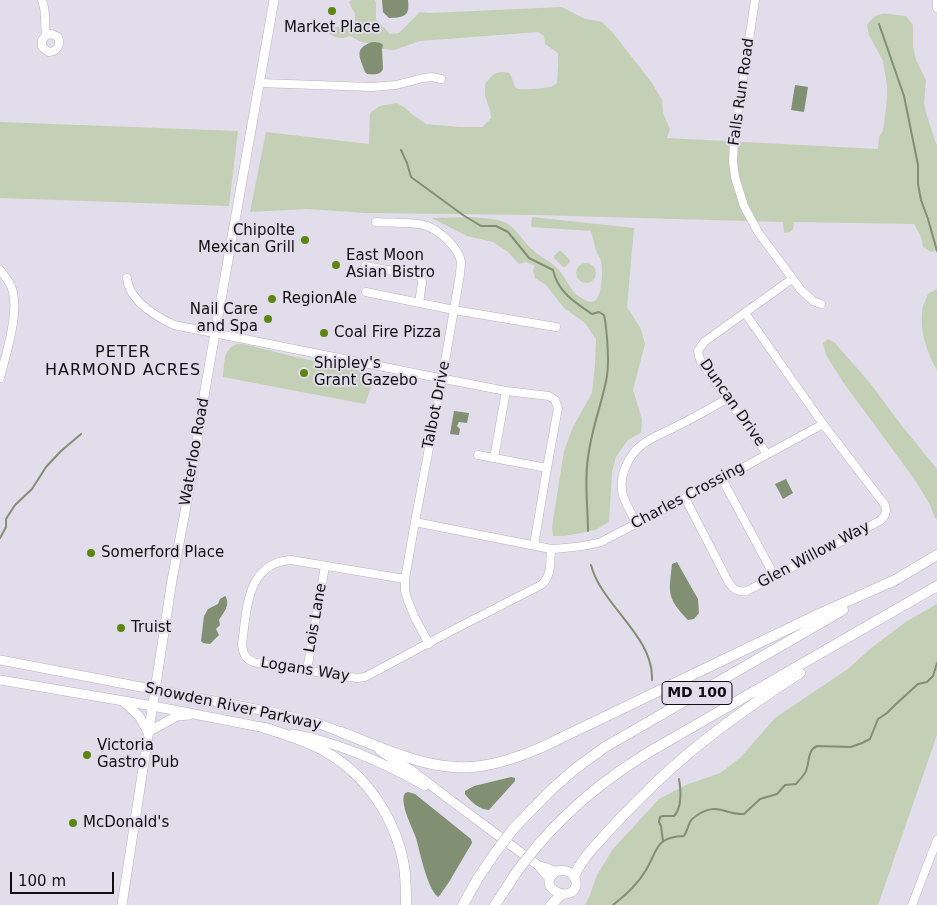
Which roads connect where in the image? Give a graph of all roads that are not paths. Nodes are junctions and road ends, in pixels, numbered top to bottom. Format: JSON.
{"nodes":[{"id":1,"x":42,"y":0,"type":"edge"},
{"id":2,"x":274,"y":0,"type":"edge"},
{"id":3,"x":755,"y":0,"type":"edge"},
{"id":4,"x":46,"y":35,"type":"dead end"},
{"id":5,"x":440,"y":79,"type":"dead end"},
{"id":6,"x":260,"y":83,"type":"junction"},
{"id":7,"x":376,"y":222,"type":"dead end"},
{"id":8,"x":365,"y":266,"type":"dead end"},
{"id":9,"x":0,"y":270,"type":"edge"},
{"id":10,"x":127,"y":278,"type":"dead end"},
{"id":11,"x":792,"y":279,"type":"junction"},
{"id":12,"x":366,"y":292,"type":"dead end"},
{"id":13,"x":419,"y":303,"type":"junction"},
{"id":14,"x":822,"y":304,"type":"dead end"},
{"id":15,"x":454,"y":310,"type":"junction"},
{"id":16,"x":745,"y":313,"type":"junction"},
{"id":17,"x":556,"y":327,"type":"dead end"},
{"id":18,"x":216,"y":333,"type":"junction"},
{"id":19,"x":0,"y":378,"type":"edge"},
{"id":20,"x":442,"y":379,"type":"junction"},
{"id":21,"x":506,"y":391,"type":"junction"},
{"id":22,"x":727,"y":398,"type":"junction"},
{"id":23,"x":823,"y":424,"type":"junction"},
{"id":24,"x":767,"y":454,"type":"junction"},
{"id":25,"x":478,"y":455,"type":"dead end"},
{"id":26,"x":494,"y":458,"type":"junction"},
{"id":27,"x":547,"y":468,"type":"junction"},
{"id":28,"x":722,"y":479,"type":"junction"},
{"id":29,"x":685,"y":498,"type":"junction"},
{"id":30,"x":415,"y":522,"type":"junction"},
{"id":31,"x":636,"y":523,"type":"junction"},
{"id":32,"x":534,"y":546,"type":"junction"},
{"id":33,"x":551,"y":549,"type":"junction"},
{"id":34,"x":937,"y":555,"type":"edge"},
{"id":35,"x":325,"y":566,"type":"junction"},
{"id":36,"x":775,"y":577,"type":"junction"},
{"id":37,"x":405,"y":579,"type":"junction"},
{"id":38,"x":895,"y":580,"type":"junction"},
{"id":39,"x":937,"y":586,"type":"edge"},
{"id":40,"x":873,"y":623,"type":"junction"},
{"id":41,"x":429,"y":644,"type":"junction"},
{"id":42,"x":0,"y":660,"type":"edge"},
{"id":43,"x":307,"y":670,"type":"junction"},
{"id":44,"x":0,"y":680,"type":"edge"},
{"id":45,"x":156,"y":689,"type":"junction"},
{"id":46,"x":121,"y":700,"type":"junction"},
{"id":47,"x":153,"y":706,"type":"junction"},
{"id":48,"x":196,"y":714,"type":"junction"},
{"id":49,"x":265,"y":728,"type":"junction"},
{"id":50,"x":148,"y":732,"type":"junction"},
{"id":51,"x":341,"y":732,"type":"junction"},
{"id":52,"x":449,"y":799,"type":"junction"},
{"id":53,"x":937,"y":840,"type":"edge"},
{"id":54,"x":539,"y":866,"type":"junction"},
{"id":55,"x":557,"y":872,"type":"junction"},
{"id":56,"x":574,"y":877,"type":"junction"},
{"id":57,"x":550,"y":879,"type":"junction"},
{"id":58,"x":560,"y":896,"type":"junction"},
{"id":59,"x":122,"y":905,"type":"edge"},
{"id":60,"x":406,"y":905,"type":"edge"},
{"id":61,"x":462,"y":905,"type":"edge"},
{"id":62,"x":495,"y":905,"type":"edge"},
{"id":63,"x":551,"y":905,"type":"edge"},
{"id":64,"x":912,"y":905,"type":"edge"}],
"edges":[{"from":1,"to":4,"type":"street"},
{"from":2,"to":6,"type":"main road","name":"Waterloo Road"},
{"from":3,"to":11,"type":"street","name":"Falls Run Road"},
{"from":5,"to":6,"type":"street"},
{"from":6,"to":18,"type":"main road","name":"Waterloo Road"},
{"from":7,"to":15,"type":"street","name":"Talbot Drive"},
{"from":8,"to":13,"type":"street"},
{"from":9,"to":19,"type":"street"},
{"from":10,"to":18,"type":"street"},
{"from":11,"to":14,"type":"street","name":"Falls Run Road"},
{"from":11,"to":16,"type":"street","name":"Duncan Drive"},
{"from":12,"to":13,"type":"street"},
{"from":13,"to":15,"type":"street"},
{"from":15,"to":17,"type":"street"},
{"from":15,"to":20,"type":"street","name":"Talbot Drive"},
{"from":16,"to":22,"type":"street","name":"Duncan Drive"},
{"from":16,"to":23,"type":"street"},
{"from":18,"to":20,"type":"street"},
{"from":18,"to":45,"type":"main road","name":"Waterloo Road"},
{"from":20,"to":21,"type":"street"},
{"from":20,"to":30,"type":"street","name":"Talbot Drive"},
{"from":21,"to":26,"type":"street"},
{"from":21,"to":27,"type":"street"},
{"from":22,"to":24,"type":"street","name":"Duncan Drive"},
{"from":22,"to":31,"type":"street"},
{"from":23,"to":24,"type":"street","name":"Charles Crossing"},
{"from":23,"to":36,"type":"street","name":"Glen Willow Way"},
{"from":24,"to":28,"type":"street","name":"Charles Crossing"},
{"from":25,"to":26,"type":"street"},
{"from":26,"to":27,"type":"street"},
{"from":27,"to":32,"type":"street"},
{"from":28,"to":29,"type":"street","name":"Charles Crossing"},
{"from":28,"to":36,"type":"street"},
{"from":29,"to":31,"type":"street","name":"Charles Crossing"},
{"from":29,"to":36,"type":"street","name":"Glen Willow Way"},
{"from":30,"to":32,"type":"street","name":"Charles Crossing"},
{"from":30,"to":37,"type":"street","name":"Talbot Drive"},
{"from":31,"to":33,"type":"street","name":"Charles Crossing"},
{"from":32,"to":33,"type":"street","name":"Charles Crossing"},
{"from":33,"to":41,"type":"street","name":"Logans Way"},
{"from":34,"to":38,"type":"highway","number":"MD 100"},
{"from":35,"to":37,"type":"street","name":"Logans Way"},
{"from":35,"to":43,"type":"street","name":"Lois Lane"},
{"from":35,"to":43,"type":"street","name":"Logans Way"},
{"from":37,"to":41,"type":"street","name":"Talbot Drive"},
{"from":38,"to":51,"type":"highway"},
{"from":38,"to":61,"type":"highway","number":"MD 100","bridge":true},
{"from":39,"to":40,"type":"highway","number":"MD 100"},
{"from":40,"to":56,"type":"highway"},
{"from":40,"to":62,"type":"highway","number":"MD 100","bridge":true},
{"from":41,"to":43,"type":"street","name":"Logans Way"},
{"from":42,"to":45,"type":"main road","name":"Snowden River Parkway"},
{"from":44,"to":46,"type":"main road","name":"Snowden River Parkway"},
{"from":45,"to":47,"type":"main road","name":"Waterloo Road"},
{"from":45,"to":51,"type":"main road","name":"Snowden River Parkway"},
{"from":46,"to":47,"type":"main road","name":"Snowden River Parkway"},
{"from":46,"to":50,"type":"main road"},
{"from":47,"to":48,"type":"main road","name":"Snowden River Parkway"},
{"from":47,"to":50,"type":"main road","name":"Waterloo Road"},
{"from":48,"to":49,"type":"main road","name":"Snowden River Parkway"},
{"from":48,"to":50,"type":"main road"},
{"from":49,"to":52,"type":"main road","name":"Snowden River Parkway"},
{"from":49,"to":60,"type":"highway"},
{"from":50,"to":59,"type":"main road","name":"Waterloo Road"},
{"from":51,"to":52,"type":"main road","name":"Snowden River Parkway"},
{"from":52,"to":54,"type":"main road","name":"Snowden River Parkway"},
{"from":53,"to":64,"type":"street"},
{"from":54,"to":55,"type":"main road","name":"Snowden River Parkway"},
{"from":54,"to":57,"type":"main road","name":"Snowden River Parkway"},
{"from":55,"to":56,"type":"main road","name":"Snowden River Parkway"},
{"from":55,"to":57,"type":"main road"},
{"from":56,"to":58,"type":"main road"},
{"from":57,"to":58,"type":"main road","name":"Snowden River Parkway"},
{"from":58,"to":63,"type":"highway"}]}
